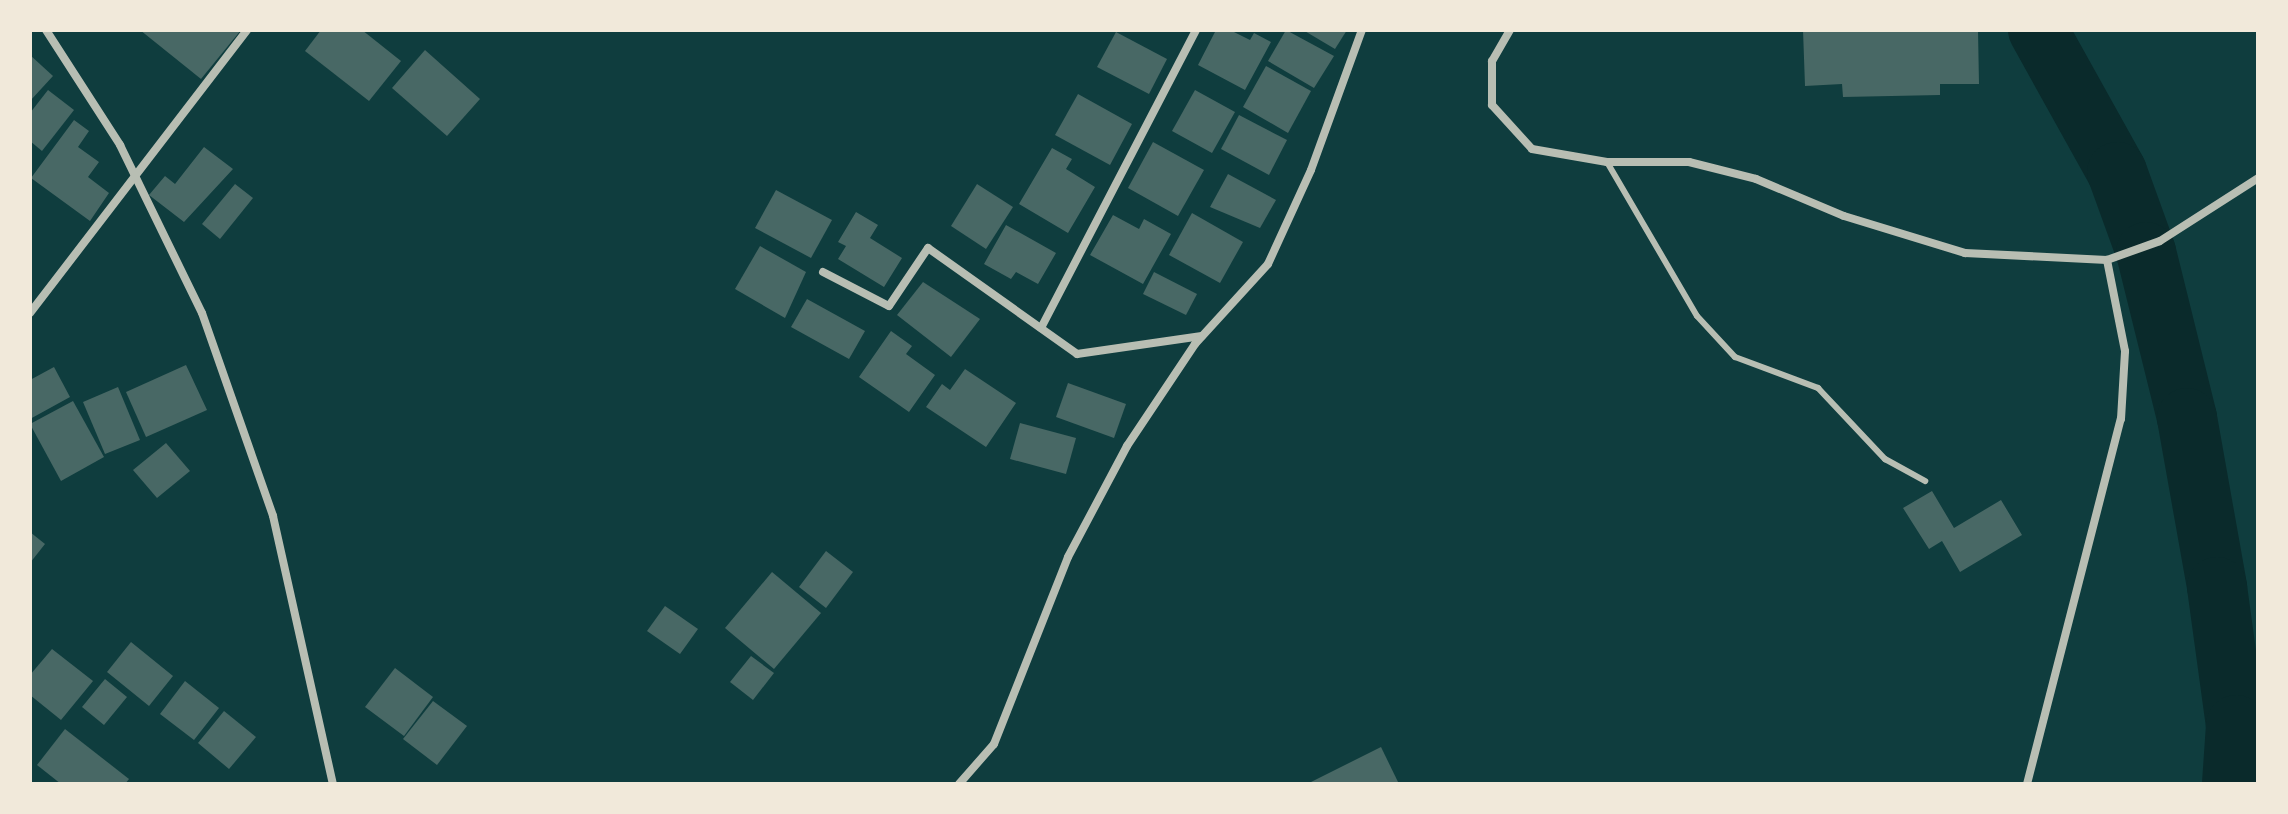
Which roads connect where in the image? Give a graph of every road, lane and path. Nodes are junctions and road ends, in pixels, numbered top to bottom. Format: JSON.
{"nodes":[{"id":1,"x":46,"y":30,"type":"edge"},
{"id":2,"x":247,"y":30,"type":"edge"},
{"id":3,"x":1196,"y":30,"type":"edge"},
{"id":4,"x":1362,"y":30,"type":"edge"},
{"id":5,"x":1510,"y":30,"type":"edge"},
{"id":6,"x":1607,"y":162,"type":"junction"},
{"id":7,"x":134,"y":174,"type":"junction"},
{"id":8,"x":2258,"y":178,"type":"edge"},
{"id":9,"x":2112,"y":258,"type":"junction"},
{"id":10,"x":823,"y":272,"type":"dead end"},
{"id":11,"x":30,"y":313,"type":"edge"},
{"id":12,"x":1041,"y":328,"type":"junction"},
{"id":13,"x":1203,"y":336,"type":"junction"},
{"id":14,"x":1925,"y":481,"type":"dead end"},
{"id":15,"x":333,"y":784,"type":"edge"},
{"id":16,"x":959,"y":784,"type":"edge"},
{"id":17,"x":2027,"y":784,"type":"edge"}],
"edges":[{"from":1,"to":7,"type":"street"},
{"from":2,"to":7,"type":"street"},
{"from":3,"to":12,"type":"street"},
{"from":4,"to":13,"type":"street"},
{"from":5,"to":6,"type":"street"},
{"from":6,"to":9,"type":"street"},
{"from":6,"to":14,"type":"lane"},
{"from":7,"to":11,"type":"street"},
{"from":7,"to":15,"type":"street"},
{"from":8,"to":9,"type":"street"},
{"from":9,"to":17,"type":"street"},
{"from":10,"to":12,"type":"street"},
{"from":12,"to":13,"type":"street"},
{"from":13,"to":16,"type":"street"}]}
